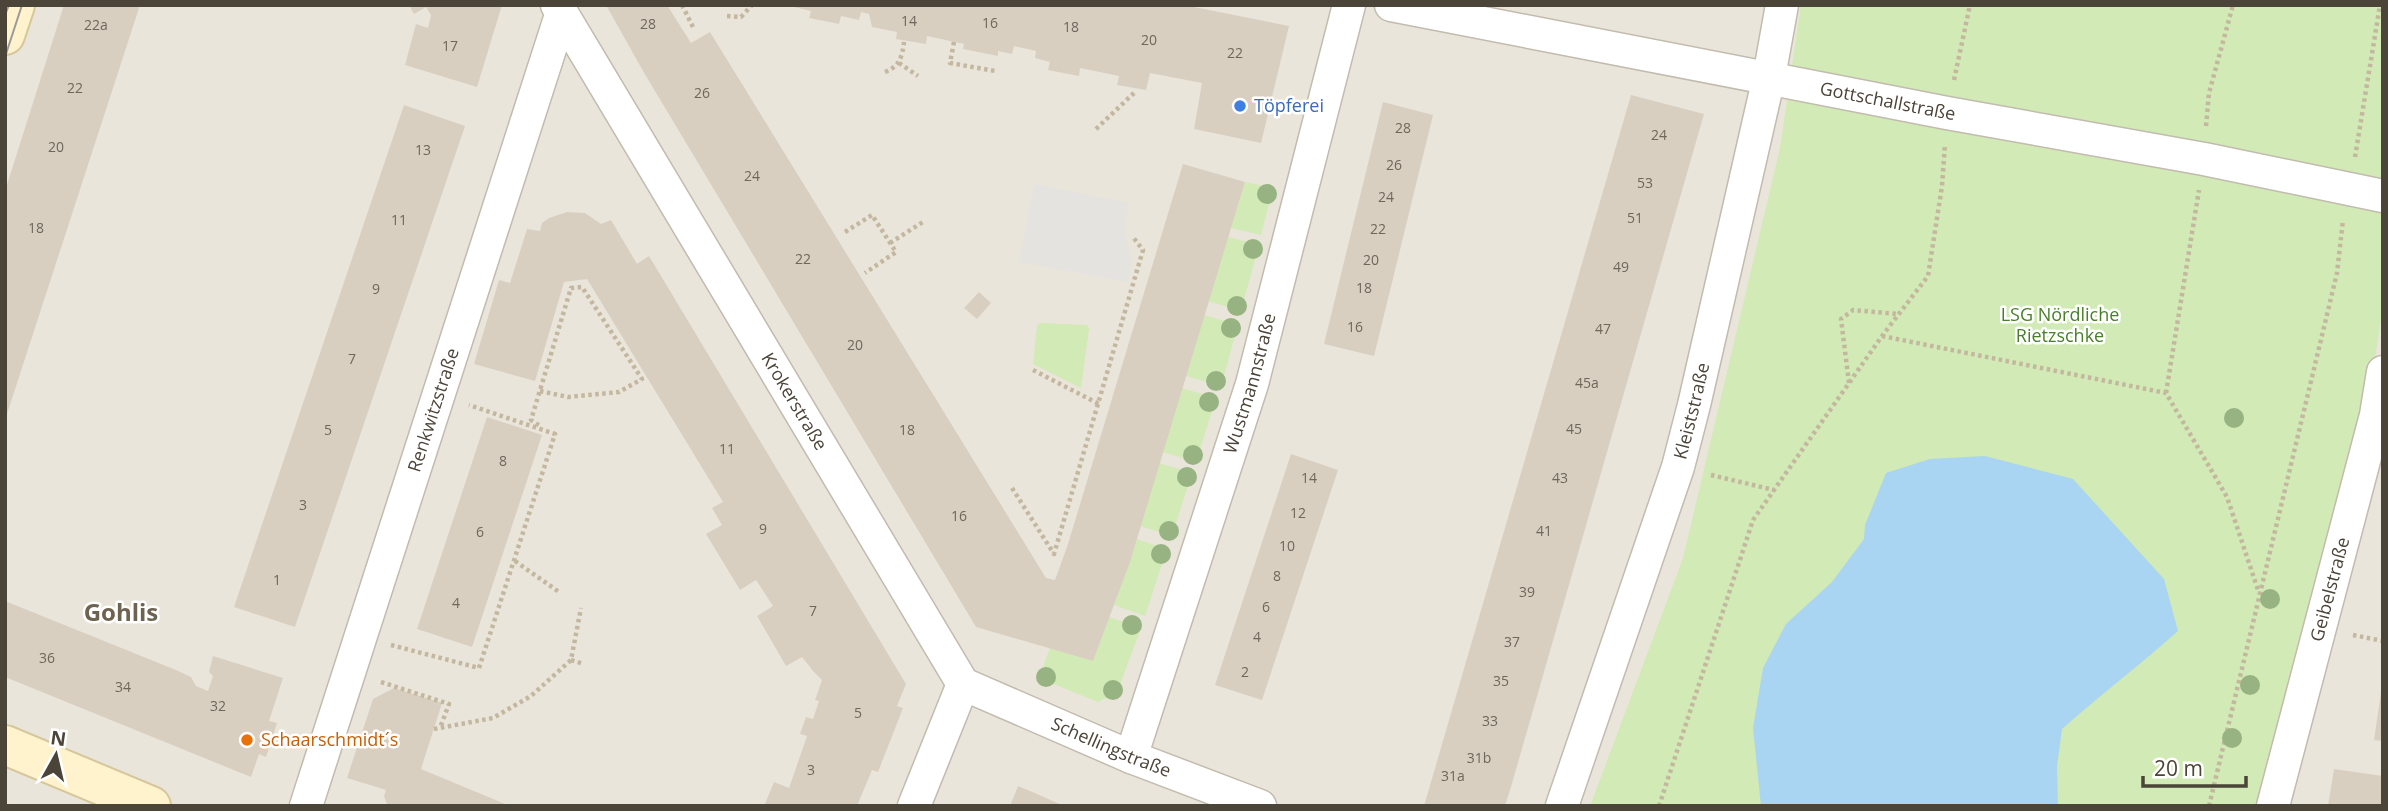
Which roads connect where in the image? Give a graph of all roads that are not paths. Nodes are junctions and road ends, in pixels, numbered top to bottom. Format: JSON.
{"nodes":[{"id":1,"x":15,"y":5,"type":"edge"},
{"id":2,"x":1349,"y":5,"type":"edge"},
{"id":3,"x":1391,"y":5,"type":"edge"},
{"id":4,"x":1782,"y":5,"type":"edge"},
{"id":5,"x":559,"y":10,"type":"edge"},
{"id":6,"x":5,"y":35,"type":"edge"},
{"id":7,"x":1769,"y":77,"type":"junction"},
{"id":8,"x":2383,"y":196,"type":"edge"},
{"id":9,"x":2383,"y":372,"type":"edge"},
{"id":10,"x":963,"y":684,"type":"junction"},
{"id":11,"x":5,"y":745,"type":"edge"},
{"id":12,"x":1131,"y":757,"type":"junction"},
{"id":13,"x":151,"y":806,"type":"edge"},
{"id":14,"x":306,"y":806,"type":"edge"},
{"id":15,"x":914,"y":806,"type":"edge"},
{"id":16,"x":1260,"y":806,"type":"edge"},
{"id":17,"x":1562,"y":806,"type":"edge"},
{"id":18,"x":2273,"y":806,"type":"edge"}],
"edges":[{"from":1,"to":6,"type":"main road"},
{"from":2,"to":12,"type":"street","name":"Wustmannstraße"},
{"from":3,"to":7,"type":"street","name":"Gottschallstraße"},
{"from":4,"to":7,"type":"street","name":"Kleiststraße"},
{"from":5,"to":10,"type":"street","name":"Krokerstraße"},
{"from":5,"to":14,"type":"street","name":"Renkwitzstraße"},
{"from":7,"to":8,"type":"street","name":"Gottschallstraße"},
{"from":7,"to":17,"type":"street","name":"Kleiststraße"},
{"from":9,"to":18,"type":"street","name":"Geibelstraße"},
{"from":10,"to":12,"type":"street","name":"Schellingstraße"},
{"from":10,"to":15,"type":"street"},
{"from":11,"to":13,"type":"main road"},
{"from":12,"to":16,"type":"street","name":"Schellingstraße"}]}
